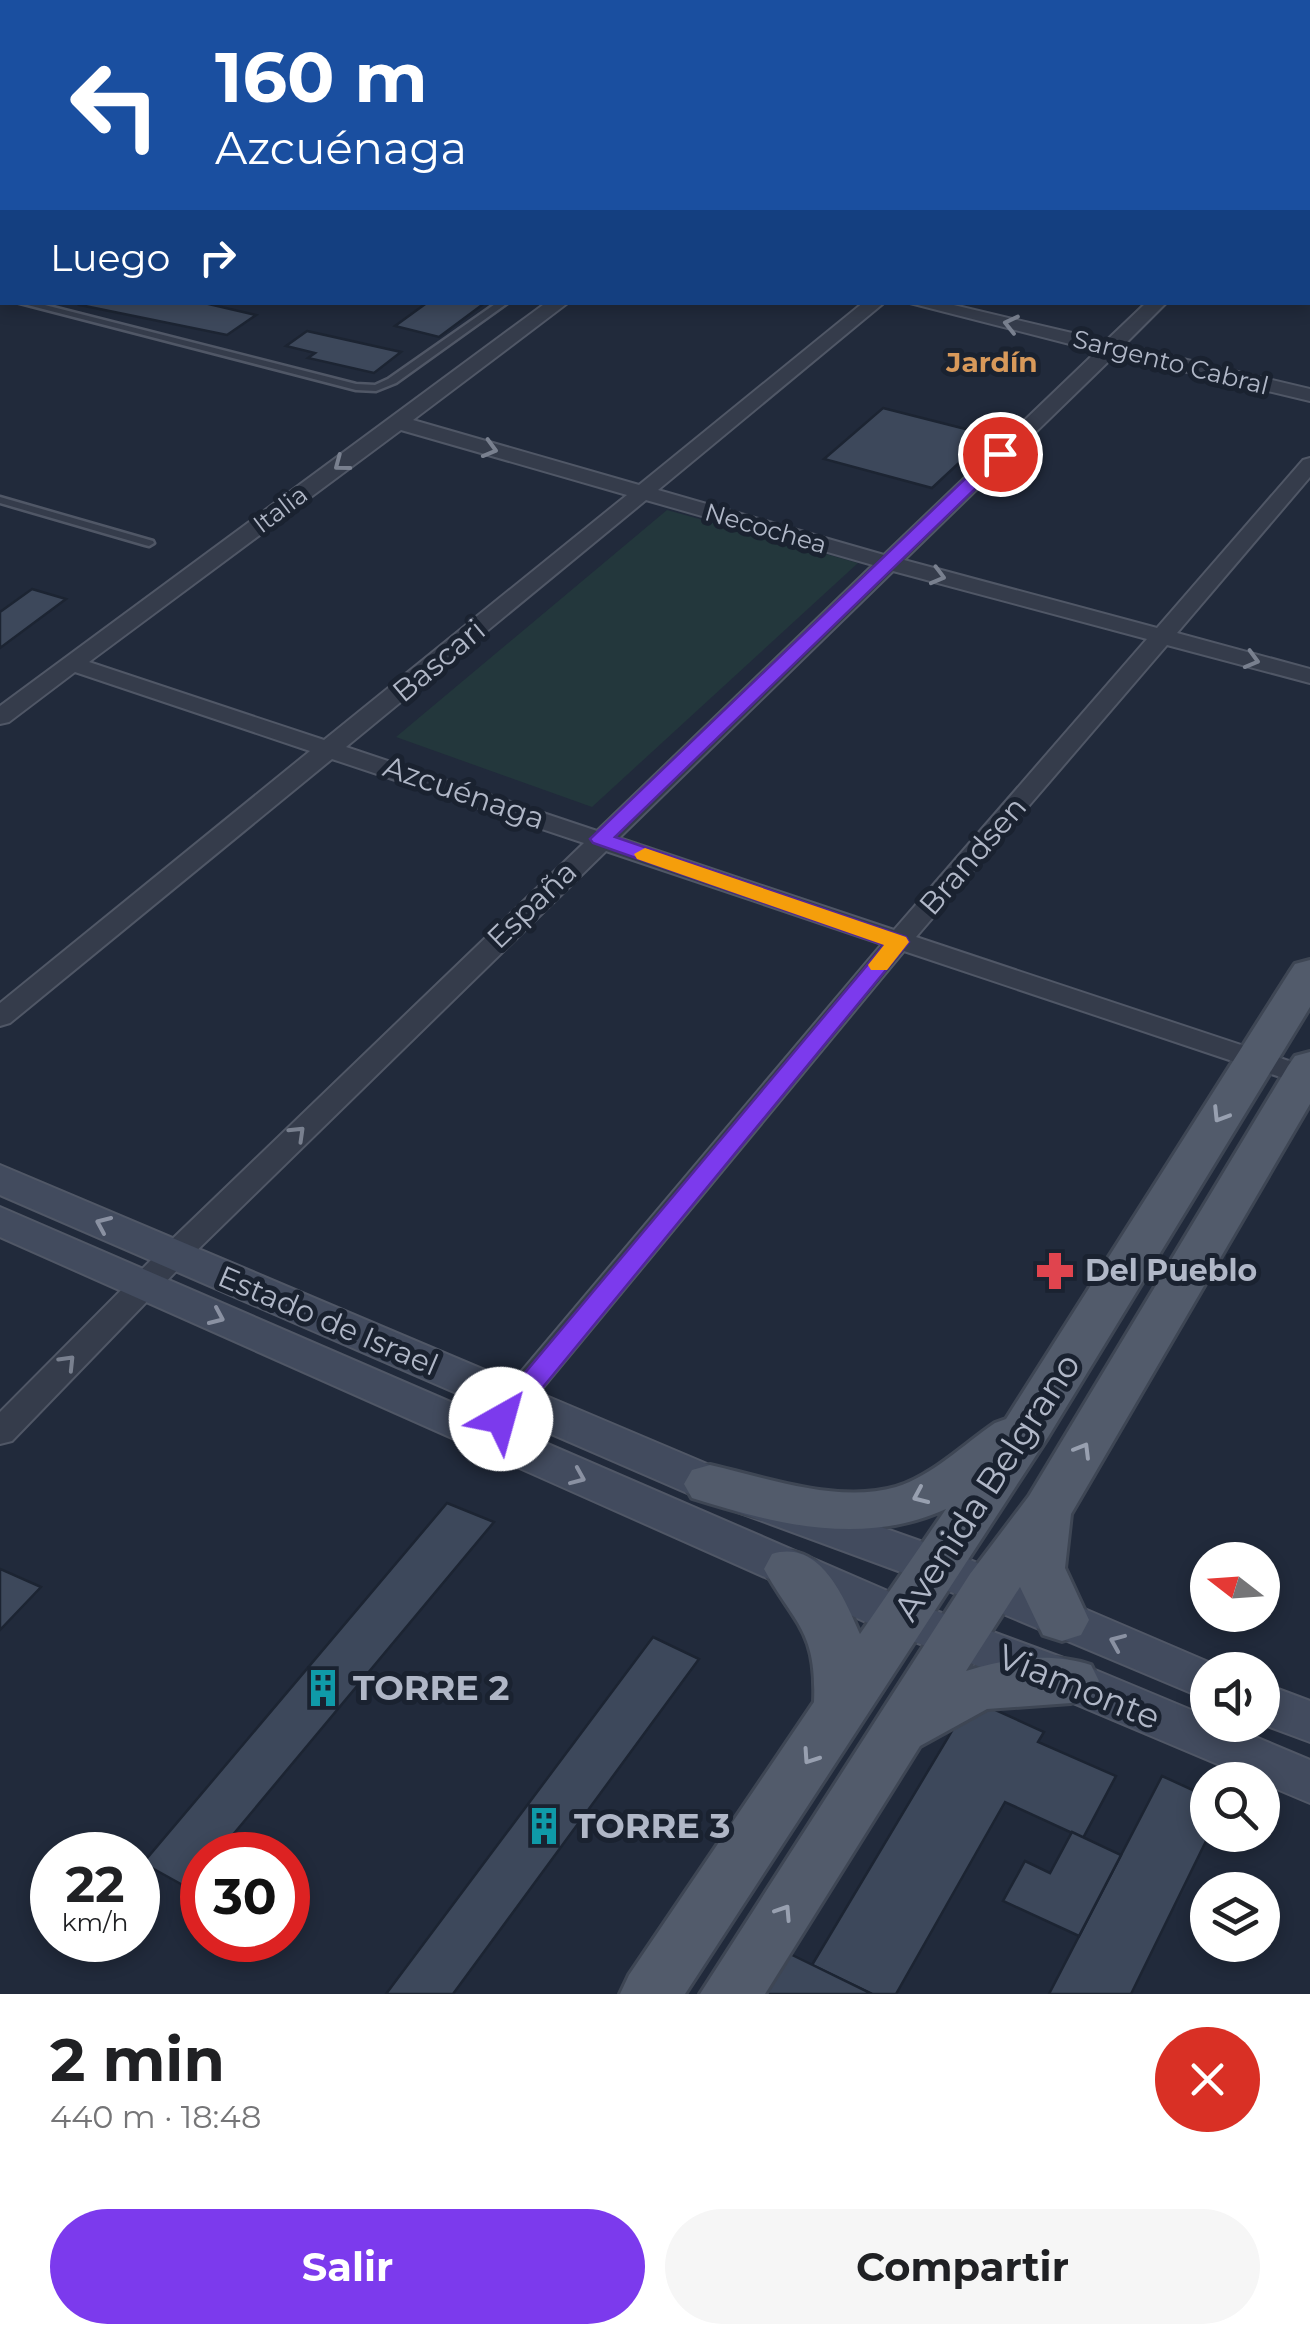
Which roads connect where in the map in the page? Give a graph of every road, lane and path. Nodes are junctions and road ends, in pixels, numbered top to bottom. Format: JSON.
{"nodes":[{"id":1,"x":32,"y":305,"type":"edge"},
{"id":2,"x":501,"y":305,"type":"edge"},
{"id":3,"x":556,"y":305,"type":"edge"},
{"id":4,"x":872,"y":305,"type":"edge"},
{"id":5,"x":929,"y":305,"type":"edge"},
{"id":6,"x":1155,"y":305,"type":"edge"},
{"id":7,"x":1112,"y":346,"type":"junction"},
{"id":8,"x":1310,"y":395,"type":"edge"},
{"id":9,"x":396,"y":422,"type":"junction"},
{"id":10,"x":1310,"y":464,"type":"edge"},
{"id":11,"x":644,"y":492,"type":"junction"},
{"id":12,"x":0,"y":500,"type":"edge"},
{"id":13,"x":149,"y":543,"type":"dead end"},
{"id":14,"x":889,"y":563,"type":"junction"},
{"id":15,"x":1165,"y":636,"type":"junction"},
{"id":16,"x":72,"y":664,"type":"junction"},
{"id":17,"x":1310,"y":676,"type":"edge"},
{"id":18,"x":0,"y":717,"type":"edge"},
{"id":19,"x":334,"y":748,"type":"junction"},
{"id":20,"x":600,"y":839,"type":"junction"},
{"id":21,"x":898,"y":942,"type":"junction"},
{"id":22,"x":1310,"y":973,"type":"edge"},
{"id":23,"x":0,"y":1016,"type":"edge"},
{"id":24,"x":1254,"y":1060,"type":"junction"},
{"id":25,"x":1308,"y":1073,"type":"edge"},
{"id":26,"x":0,"y":1179,"type":"edge"},
{"id":27,"x":0,"y":1221,"type":"edge"},
{"id":28,"x":159,"y":1270,"type":"junction"},
{"id":29,"x":515,"y":1400,"type":"junction"},
{"id":30,"x":1030,"y":1424,"type":"junction"},
{"id":31,"x":0,"y":1432,"type":"edge"},
{"id":32,"x":488,"y":1438,"type":"junction"},
{"id":33,"x":710,"y":1484,"type":"junction"},
{"id":34,"x":1047,"y":1510,"type":"junction"},
{"id":35,"x":937,"y":1566,"type":"junction"},
{"id":36,"x":790,"y":1569,"type":"junction"},
{"id":37,"x":989,"y":1588,"type":"junction"},
{"id":38,"x":903,"y":1618,"type":"junction"},
{"id":39,"x":1062,"y":1620,"type":"junction"},
{"id":40,"x":960,"y":1640,"type":"junction"},
{"id":41,"x":1190,"y":1673,"type":"edge"},
{"id":42,"x":1070,"y":1682,"type":"junction"},
{"id":43,"x":842,"y":1708,"type":"junction"},
{"id":44,"x":1280,"y":1710,"type":"edge"},
{"id":45,"x":1310,"y":1722,"type":"edge"},
{"id":46,"x":901,"y":1732,"type":"junction"},
{"id":47,"x":1310,"y":1782,"type":"edge"},
{"id":48,"x":652,"y":1994,"type":"edge"},
{"id":49,"x":731,"y":1994,"type":"edge"}],
"edges":[{"from":1,"to":2,"type":"lane"},
{"from":3,"to":9,"type":"street","name":"Italia"},
{"from":4,"to":11,"type":"street","name":"Bascari"},
{"from":7,"to":5,"type":"street","name":"Sargento Cabral","one_way":true},
{"from":6,"to":7,"type":"street","name":"España"},
{"from":7,"to":8,"type":"street","name":"Sargento Cabral"},
{"from":7,"to":14,"type":"street","name":"España"},
{"from":9,"to":11,"type":"street","name":"Necochea","one_way":true},
{"from":9,"to":16,"type":"street","name":"Italia","one_way":true},
{"from":10,"to":15,"type":"street","name":"Brandsen"},
{"from":11,"to":14,"type":"street","name":"Necochea"},
{"from":11,"to":19,"type":"street","name":"Bascari"},
{"from":12,"to":13,"type":"lane"},
{"from":14,"to":15,"type":"street","name":"Necochea","one_way":true},
{"from":14,"to":20,"type":"street","name":"España"},
{"from":15,"to":17,"type":"street","name":"Necochea","one_way":true},
{"from":15,"to":21,"type":"street","name":"Brandsen"},
{"from":16,"to":18,"type":"street","name":"Italia"},
{"from":16,"to":19,"type":"street","name":"Azcuénaga"},
{"from":19,"to":20,"type":"street","name":"Azcuénaga"},
{"from":19,"to":23,"type":"street","name":"Bascari"},
{"from":20,"to":21,"type":"street","name":"Azcuénaga"},
{"from":28,"to":20,"type":"street","name":"España","one_way":true},
{"from":21,"to":24,"type":"street","name":"Azcuénaga"},
{"from":21,"to":29,"type":"street","name":"Brandsen"},
{"from":22,"to":24,"type":"main road","name":"Avenida Belgrano"},
{"from":24,"to":25,"type":"street","name":"Azcuénaga"},
{"from":24,"to":30,"type":"main road","name":"Avenida Belgrano","one_way":true},
{"from":34,"to":25,"type":"main road","name":"Avenida Belgrano","one_way":true},
{"from":28,"to":26,"type":"main road","name":"Estado de Israel","one_way":true},
{"from":27,"to":28,"type":"main road","name":"Estado de Israel"},
{"from":28,"to":29,"type":"main road","name":"Estado de Israel"},
{"from":31,"to":28,"type":"street","name":"España","one_way":true},
{"from":28,"to":32,"type":"main road","name":"Estado de Israel","one_way":true},
{"from":29,"to":32,"type":"street","name":"Brandsen"},
{"from":29,"to":33,"type":"main road","name":"Estado de Israel"},
{"from":30,"to":33,"type":"main road","one_way":true},
{"from":30,"to":35,"type":"main road","name":"Avenida Belgrano"},
{"from":32,"to":36,"type":"main road","name":"Estado de Israel","one_way":true},
{"from":33,"to":35,"type":"main road","name":"Estado de Israel"},
{"from":34,"to":37,"type":"main road","name":"Avenida Belgrano"},
{"from":34,"to":39,"type":"main road"},
{"from":35,"to":37,"type":"main road","name":"Viamonte"},
{"from":35,"to":38,"type":"main road","name":"Avenida Belgrano"},
{"from":36,"to":38,"type":"main road","name":"Estado de Israel"},
{"from":36,"to":43,"type":"main road"},
{"from":37,"to":39,"type":"main road","name":"Viamonte"},
{"from":37,"to":40,"type":"main road","name":"Avenida Belgrano"},
{"from":38,"to":40,"type":"main road","name":"Viamonte"},
{"from":38,"to":43,"type":"main road","name":"Avenida Belgrano"},
{"from":41,"to":39,"type":"main road","name":"Viamonte","one_way":true},
{"from":40,"to":42,"type":"main road","name":"Viamonte"},
{"from":40,"to":46,"type":"main road","name":"Avenida Belgrano"},
{"from":42,"to":46,"type":"main road"},
{"from":42,"to":47,"type":"main road","name":"Viamonte"},
{"from":43,"to":48,"type":"main road","name":"Avenida Belgrano","one_way":true},
{"from":44,"to":45,"type":"main road"},
{"from":49,"to":46,"type":"main road","name":"Avenida Belgrano","one_way":true}]}
